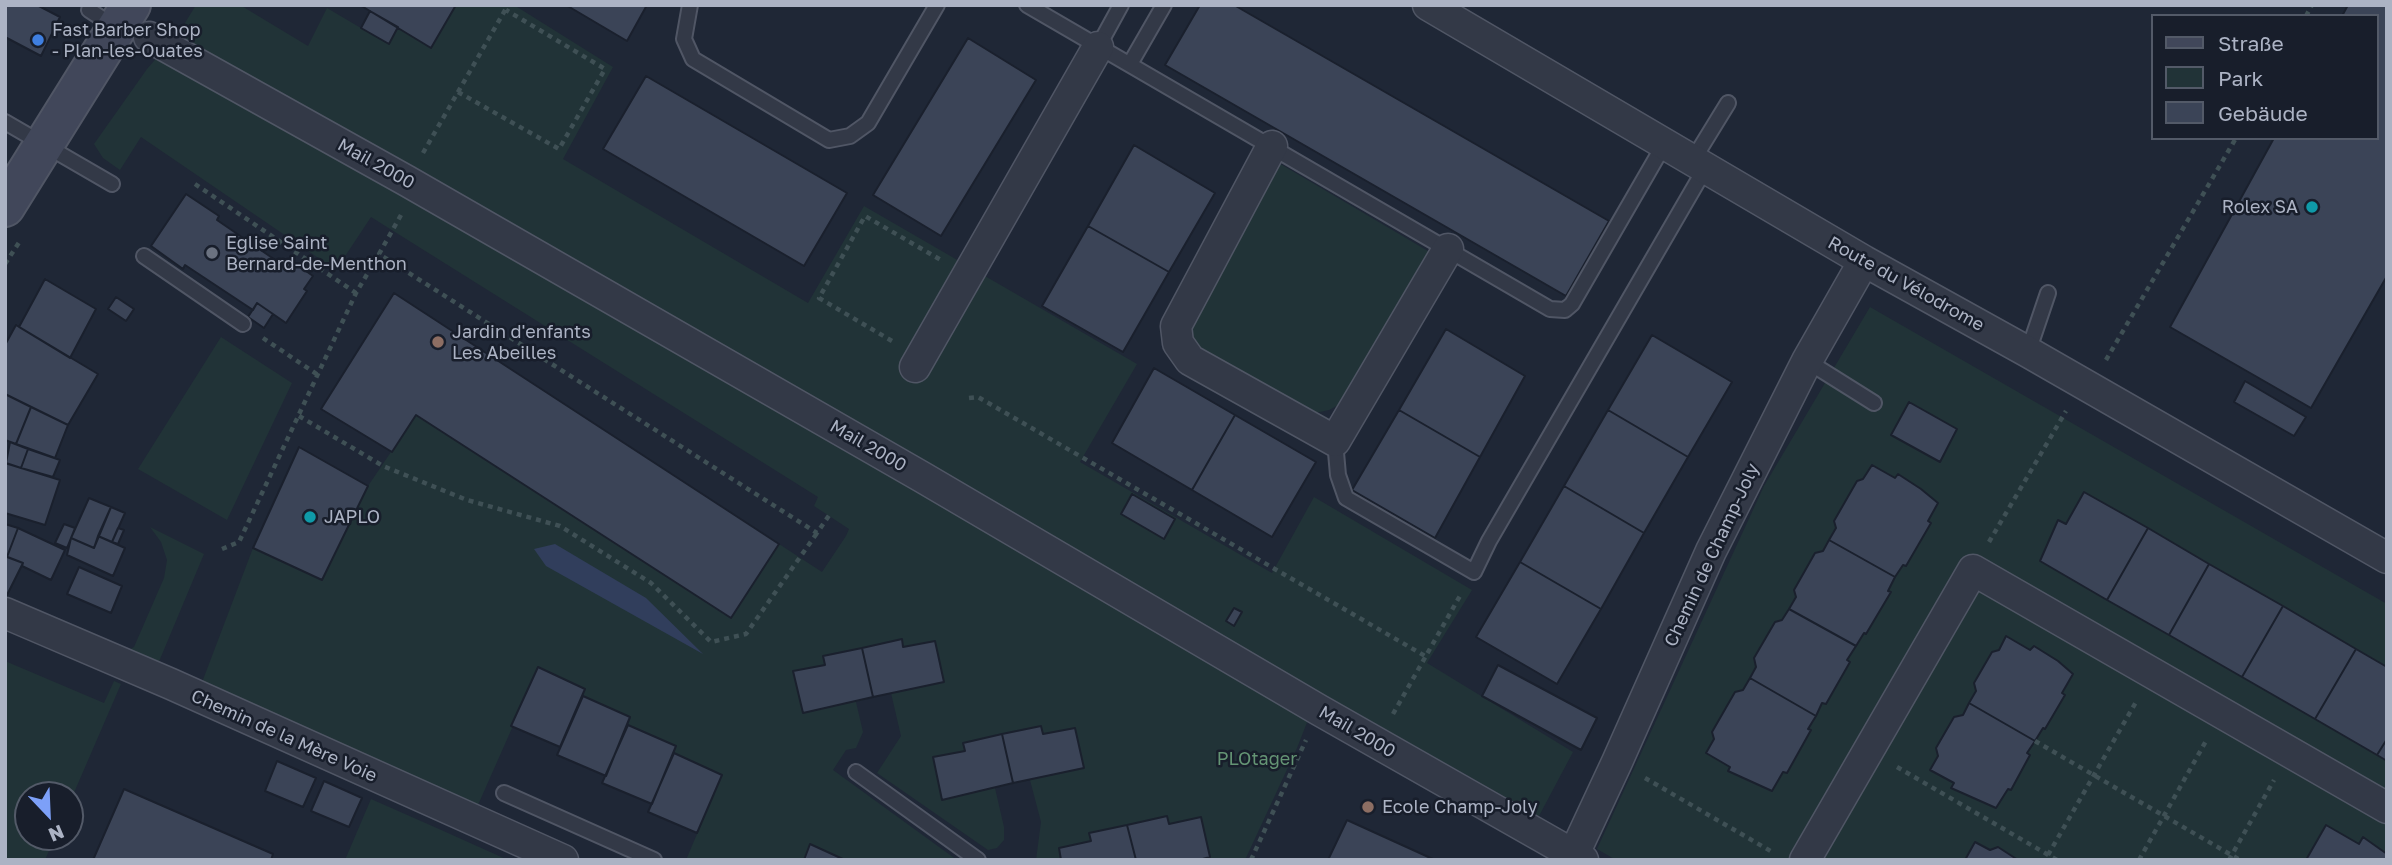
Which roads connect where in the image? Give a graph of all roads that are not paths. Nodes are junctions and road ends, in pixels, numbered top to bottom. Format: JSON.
{"nodes":[{"id":1,"x":690,"y":5,"type":"edge"},
{"id":2,"x":937,"y":5,"type":"edge"},
{"id":3,"x":1027,"y":5,"type":"edge"},
{"id":4,"x":1121,"y":5,"type":"edge"},
{"id":5,"x":1164,"y":5,"type":"edge"},
{"id":6,"x":1428,"y":5,"type":"edge"},
{"id":7,"x":121,"y":20,"type":"edge"},
{"id":8,"x":1098,"y":47,"type":"junction"},
{"id":9,"x":1130,"y":64,"type":"junction"},
{"id":10,"x":1728,"y":103,"type":"dead end"},
{"id":11,"x":5,"y":122,"type":"edge"},
{"id":12,"x":1664,"y":143,"type":"junction"},
{"id":13,"x":43,"y":145,"type":"junction"},
{"id":14,"x":1272,"y":146,"type":"junction"},
{"id":15,"x":1700,"y":163,"type":"junction"},
{"id":16,"x":112,"y":184,"type":"dead end"},
{"id":17,"x":5,"y":206,"type":"edge"},
{"id":18,"x":1448,"y":249,"type":"junction"},
{"id":19,"x":144,"y":256,"type":"dead end"},
{"id":20,"x":1864,"y":261,"type":"junction"},
{"id":21,"x":2048,"y":293,"type":"dead end"},
{"id":22,"x":243,"y":324,"type":"road end"},
{"id":23,"x":2028,"y":352,"type":"junction"},
{"id":24,"x":1807,"y":361,"type":"junction"},
{"id":25,"x":918,"y":362,"type":"road end"},
{"id":26,"x":1874,"y":403,"type":"dead end"},
{"id":27,"x":1335,"y":441,"type":"junction"},
{"id":28,"x":2387,"y":558,"type":"edge"},
{"id":29,"x":5,"y":613,"type":"edge"},
{"id":30,"x":856,"y":772,"type":"dead end"},
{"id":31,"x":503,"y":793,"type":"dead end"},
{"id":32,"x":2387,"y":808,"type":"edge"},
{"id":33,"x":1578,"y":857,"type":"edge"},
{"id":34,"x":563,"y":860,"type":"edge"},
{"id":35,"x":653,"y":860,"type":"edge"},
{"id":36,"x":978,"y":860,"type":"edge"},
{"id":37,"x":1805,"y":860,"type":"edge"}],
"edges":[{"from":1,"to":2,"type":"lane"},
{"from":3,"to":8,"type":"lane"},
{"from":4,"to":8,"type":"lane"},
{"from":5,"to":9,"type":"lane"},
{"from":6,"to":12,"type":"street","name":"Route du Vélodrome"},
{"from":7,"to":13,"type":"main road"},
{"from":7,"to":33,"type":"street","name":"Mail 2000"},
{"from":8,"to":9,"type":"lane"},
{"from":8,"to":25,"type":"street"},
{"from":9,"to":14,"type":"lane"},
{"from":10,"to":15,"type":"lane"},
{"from":11,"to":13,"type":"lane"},
{"from":12,"to":15,"type":"street","name":"Route du Vélodrome"},
{"from":12,"to":18,"type":"lane"},
{"from":13,"to":16,"type":"lane"},
{"from":13,"to":17,"type":"main road"},
{"from":14,"to":18,"type":"lane"},
{"from":14,"to":27,"type":"street"},
{"from":15,"to":20,"type":"street","name":"Route du Vélodrome"},
{"from":15,"to":27,"type":"lane"},
{"from":18,"to":27,"type":"street"},
{"from":19,"to":22,"type":"lane"},
{"from":20,"to":23,"type":"street","name":"Route du Vélodrome"},
{"from":20,"to":24,"type":"street","name":"Chemin de Champ-Joly"},
{"from":21,"to":23,"type":"lane"},
{"from":23,"to":28,"type":"street","name":"Route du Vélodrome"},
{"from":24,"to":26,"type":"lane"},
{"from":24,"to":33,"type":"street","name":"Chemin de Champ-Joly"},
{"from":29,"to":34,"type":"street","name":"Chemin de la Mère Voie"},
{"from":30,"to":36,"type":"lane"},
{"from":31,"to":35,"type":"lane"},
{"from":32,"to":37,"type":"street"}]}
